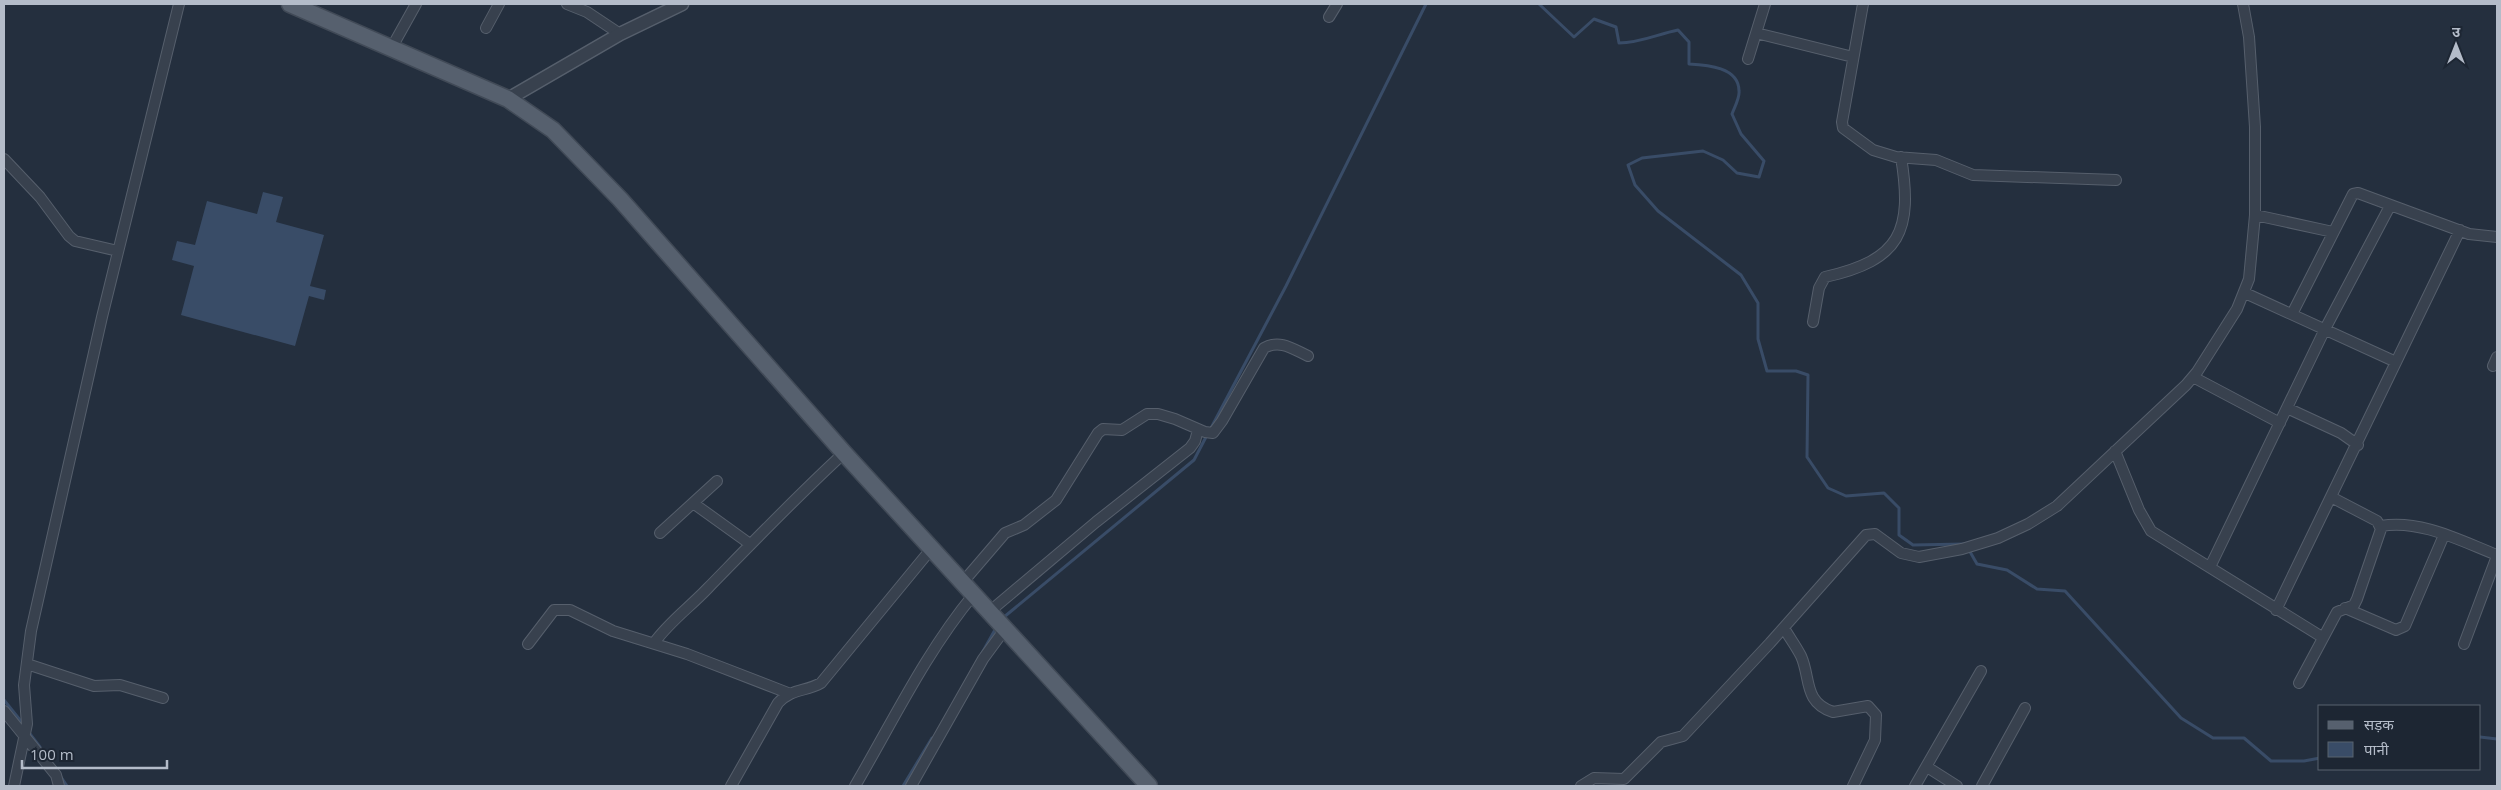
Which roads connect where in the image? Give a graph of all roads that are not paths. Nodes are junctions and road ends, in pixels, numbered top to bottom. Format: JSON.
{"nodes":[{"id":1,"x":179,"y":4,"type":"edge"},
{"id":2,"x":290,"y":4,"type":"edge"},
{"id":3,"x":416,"y":4,"type":"edge"},
{"id":4,"x":499,"y":4,"type":"edge"},
{"id":5,"x":567,"y":4,"type":"edge"},
{"id":6,"x":682,"y":4,"type":"edge"},
{"id":7,"x":1337,"y":4,"type":"edge"},
{"id":8,"x":1765,"y":4,"type":"edge"},
{"id":9,"x":1863,"y":4,"type":"edge"},
{"id":10,"x":2243,"y":4,"type":"edge"},
{"id":11,"x":579,"y":6,"type":"edge"},
{"id":12,"x":1329,"y":17,"type":"dead end"},
{"id":13,"x":486,"y":28,"type":"dead end"},
{"id":14,"x":1756,"y":33,"type":"junction"},
{"id":15,"x":620,"y":34,"type":"junction"},
{"id":16,"x":392,"y":48,"type":"junction"},
{"id":17,"x":1853,"y":57,"type":"junction"},
{"id":18,"x":1748,"y":59,"type":"dead end"},
{"id":19,"x":508,"y":99,"type":"junction"},
{"id":20,"x":1901,"y":157,"type":"junction"},
{"id":21,"x":4,"y":159,"type":"edge"},
{"id":22,"x":2116,"y":180,"type":"dead end"},
{"id":23,"x":2390,"y":206,"type":"junction"},
{"id":24,"x":2256,"y":215,"type":"junction"},
{"id":25,"x":2460,"y":230,"type":"junction"},
{"id":26,"x":2333,"y":232,"type":"junction"},
{"id":27,"x":2497,"y":238,"type":"edge"},
{"id":28,"x":118,"y":252,"type":"junction"},
{"id":29,"x":2245,"y":293,"type":"junction"},
{"id":30,"x":2292,"y":314,"type":"junction"},
{"id":31,"x":1813,"y":322,"type":"dead end"},
{"id":32,"x":2325,"y":329,"type":"junction"},
{"id":33,"x":1308,"y":356,"type":"dead end"},
{"id":34,"x":2396,"y":362,"type":"junction"},
{"id":35,"x":2193,"y":377,"type":"junction"},
{"id":36,"x":2287,"y":408,"type":"junction"},
{"id":37,"x":2280,"y":423,"type":"junction"},
{"id":38,"x":1198,"y":430,"type":"junction"},
{"id":39,"x":2358,"y":445,"type":"junction"},
{"id":40,"x":2115,"y":451,"type":"junction"},
{"id":41,"x":844,"y":452,"type":"junction"},
{"id":42,"x":717,"y":481,"type":"dead end"},
{"id":43,"x":2331,"y":497,"type":"junction"},
{"id":44,"x":693,"y":503,"type":"junction"},
{"id":45,"x":2381,"y":526,"type":"junction"},
{"id":46,"x":660,"y":533,"type":"dead end"},
{"id":47,"x":2444,"y":535,"type":"junction"},
{"id":48,"x":750,"y":544,"type":"junction"},
{"id":49,"x":932,"y":548,"type":"junction"},
{"id":50,"x":2497,"y":556,"type":"edge"},
{"id":51,"x":2210,"y":567,"type":"junction"},
{"id":52,"x":968,"y":588,"type":"junction"},
{"id":53,"x":2345,"y":608,"type":"junction"},
{"id":54,"x":2276,"y":610,"type":"junction"},
{"id":55,"x":989,"y":612,"type":"junction"},
{"id":56,"x":1784,"y":628,"type":"junction"},
{"id":57,"x":1005,"y":629,"type":"junction"},
{"id":58,"x":2322,"y":637,"type":"junction"},
{"id":59,"x":654,"y":643,"type":"junction"},
{"id":60,"x":528,"y":644,"type":"dead end"},
{"id":61,"x":2464,"y":644,"type":"dead end"},
{"id":62,"x":27,"y":664,"type":"junction"},
{"id":63,"x":1981,"y":671,"type":"dead end"},
{"id":64,"x":2299,"y":683,"type":"dead end"},
{"id":65,"x":788,"y":693,"type":"junction"},
{"id":66,"x":163,"y":698,"type":"dead end"},
{"id":67,"x":2025,"y":708,"type":"dead end"},
{"id":68,"x":4,"y":711,"type":"edge"},
{"id":69,"x":25,"y":730,"type":"junction"},
{"id":70,"x":1926,"y":767,"type":"junction"},
{"id":71,"x":14,"y":786,"type":"edge"},
{"id":72,"x":59,"y":786,"type":"edge"},
{"id":73,"x":731,"y":786,"type":"edge"},
{"id":74,"x":856,"y":786,"type":"edge"},
{"id":75,"x":911,"y":786,"type":"edge"},
{"id":76,"x":1149,"y":786,"type":"edge"},
{"id":77,"x":1581,"y":786,"type":"edge"},
{"id":78,"x":1853,"y":786,"type":"edge"},
{"id":79,"x":1915,"y":786,"type":"edge"},
{"id":80,"x":1957,"y":786,"type":"edge"},
{"id":81,"x":1982,"y":786,"type":"edge"}],
"edges":[{"from":1,"to":28,"type":"street"},
{"from":2,"to":16,"type":"main road"},
{"from":3,"to":16,"type":"street"},
{"from":4,"to":13,"type":"street"},
{"from":5,"to":11,"type":"street"},
{"from":6,"to":15,"type":"street"},
{"from":7,"to":12,"type":"street"},
{"from":8,"to":14,"type":"street"},
{"from":9,"to":17,"type":"street"},
{"from":10,"to":24,"type":"street"},
{"from":11,"to":15,"type":"street"},
{"from":14,"to":17,"type":"street"},
{"from":14,"to":18,"type":"street"},
{"from":15,"to":19,"type":"street"},
{"from":16,"to":19,"type":"main road"},
{"from":17,"to":20,"type":"street"},
{"from":19,"to":41,"type":"main road"},
{"from":20,"to":22,"type":"street"},
{"from":20,"to":31,"type":"street"},
{"from":21,"to":28,"type":"street"},
{"from":23,"to":25,"type":"street"},
{"from":23,"to":26,"type":"street"},
{"from":23,"to":32,"type":"street"},
{"from":24,"to":26,"type":"street"},
{"from":24,"to":29,"type":"street"},
{"from":25,"to":27,"type":"street"},
{"from":25,"to":34,"type":"street"},
{"from":26,"to":30,"type":"street"},
{"from":28,"to":62,"type":"street"},
{"from":29,"to":30,"type":"street"},
{"from":29,"to":35,"type":"street"},
{"from":30,"to":32,"type":"street"},
{"from":32,"to":34,"type":"street"},
{"from":32,"to":36,"type":"street"},
{"from":33,"to":38,"type":"street"},
{"from":34,"to":39,"type":"street"},
{"from":35,"to":37,"type":"street"},
{"from":35,"to":40,"type":"street"},
{"from":36,"to":37,"type":"street"},
{"from":36,"to":39,"type":"street"},
{"from":37,"to":51,"type":"street"},
{"from":38,"to":52,"type":"street"},
{"from":38,"to":55,"type":"street"},
{"from":39,"to":43,"type":"street"},
{"from":40,"to":51,"type":"street"},
{"from":40,"to":56,"type":"street"},
{"from":41,"to":48,"type":"street"},
{"from":41,"to":49,"type":"main road"},
{"from":42,"to":44,"type":"street"},
{"from":43,"to":45,"type":"street"},
{"from":43,"to":54,"type":"street"},
{"from":44,"to":46,"type":"street"},
{"from":44,"to":48,"type":"street"},
{"from":45,"to":47,"type":"street"},
{"from":45,"to":53,"type":"street"},
{"from":47,"to":50,"type":"street"},
{"from":47,"to":53,"type":"street"},
{"from":48,"to":59,"type":"street"},
{"from":49,"to":52,"type":"main road"},
{"from":49,"to":65,"type":"street"},
{"from":50,"to":61,"type":"street"},
{"from":51,"to":54,"type":"street"},
{"from":52,"to":55,"type":"main road"},
{"from":52,"to":74,"type":"street"},
{"from":53,"to":58,"type":"street"},
{"from":54,"to":58,"type":"street"},
{"from":55,"to":57,"type":"main road"},
{"from":56,"to":77,"type":"street"},
{"from":56,"to":78,"type":"street"},
{"from":57,"to":75,"type":"street"},
{"from":57,"to":76,"type":"main road"},
{"from":58,"to":64,"type":"street"},
{"from":59,"to":60,"type":"street"},
{"from":59,"to":65,"type":"street"},
{"from":62,"to":66,"type":"street"},
{"from":62,"to":69,"type":"street"},
{"from":63,"to":70,"type":"street"},
{"from":65,"to":73,"type":"street"},
{"from":67,"to":81,"type":"street"},
{"from":68,"to":69,"type":"street"},
{"from":69,"to":71,"type":"street"},
{"from":69,"to":72,"type":"street"},
{"from":70,"to":79,"type":"street"},
{"from":70,"to":80,"type":"street"}]}
